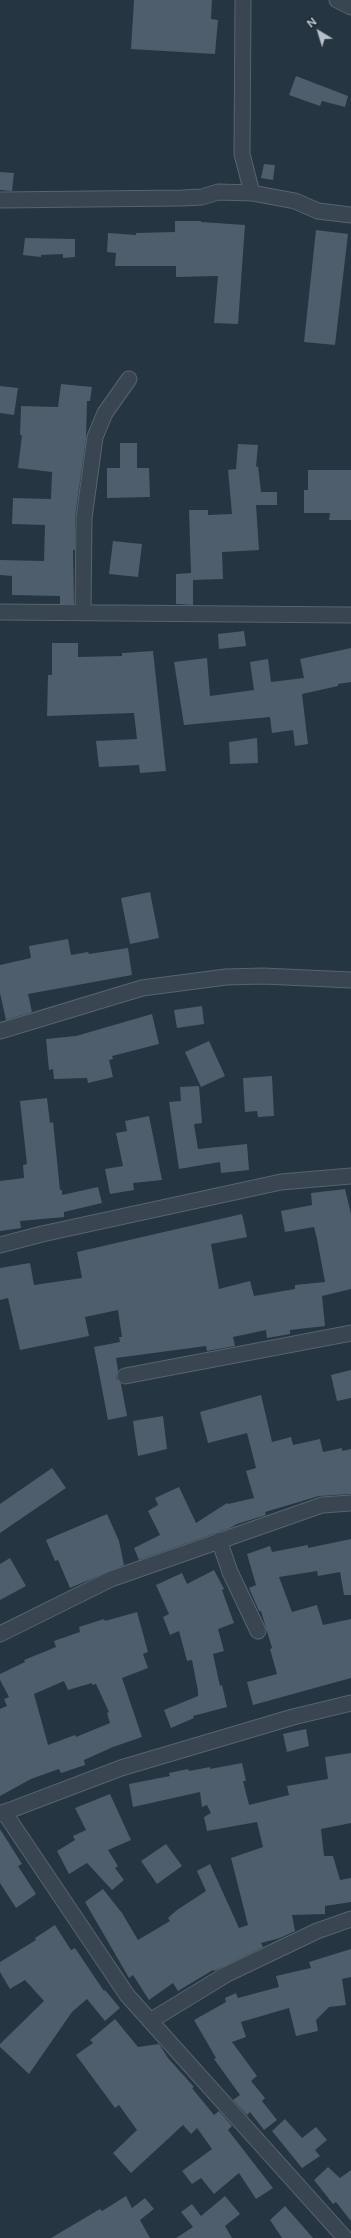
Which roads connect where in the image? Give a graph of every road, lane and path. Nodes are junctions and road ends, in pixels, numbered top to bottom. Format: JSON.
{"nodes":[{"id":1,"x":243,"y":0,"type":"edge"},
{"id":2,"x":337,"y":0,"type":"edge"},
{"id":3,"x":351,"y":7,"type":"edge"},
{"id":4,"x":252,"y":192,"type":"junction"},
{"id":5,"x":0,"y":200,"type":"edge"},
{"id":6,"x":351,"y":215,"type":"edge"},
{"id":7,"x":129,"y":379,"type":"dead end"},
{"id":8,"x":0,"y":612,"type":"edge"},
{"id":9,"x":83,"y":613,"type":"junction"},
{"id":10,"x":351,"y":615,"type":"edge"},
{"id":11,"x":351,"y":980,"type":"edge"},
{"id":12,"x":0,"y":1030,"type":"edge"},
{"id":13,"x":351,"y":1176,"type":"edge"},
{"id":14,"x":0,"y":1245,"type":"edge"},
{"id":15,"x":351,"y":1333,"type":"edge"},
{"id":16,"x":125,"y":1376,"type":"dead end"},
{"id":17,"x":351,"y":1503,"type":"edge"},
{"id":18,"x":219,"y":1540,"type":"junction"},
{"id":19,"x":258,"y":1631,"type":"dead end"},
{"id":20,"x":0,"y":1634,"type":"edge"},
{"id":21,"x":351,"y":1703,"type":"edge"},
{"id":22,"x":2,"y":1813,"type":"edge"},
{"id":23,"x":351,"y":1919,"type":"edge"},
{"id":24,"x":150,"y":2021,"type":"junction"},
{"id":25,"x":345,"y":2238,"type":"edge"}],
"edges":[{"from":1,"to":4,"type":"street"},
{"from":2,"to":3,"type":"street"},
{"from":4,"to":5,"type":"street"},
{"from":4,"to":6,"type":"street"},
{"from":7,"to":9,"type":"street"},
{"from":8,"to":9,"type":"street"},
{"from":9,"to":10,"type":"street"},
{"from":11,"to":12,"type":"street"},
{"from":13,"to":14,"type":"street"},
{"from":15,"to":16,"type":"street"},
{"from":17,"to":18,"type":"street"},
{"from":18,"to":19,"type":"street"},
{"from":18,"to":20,"type":"street"},
{"from":21,"to":22,"type":"street"},
{"from":22,"to":24,"type":"street"},
{"from":23,"to":24,"type":"street"},
{"from":24,"to":25,"type":"street"}]}
